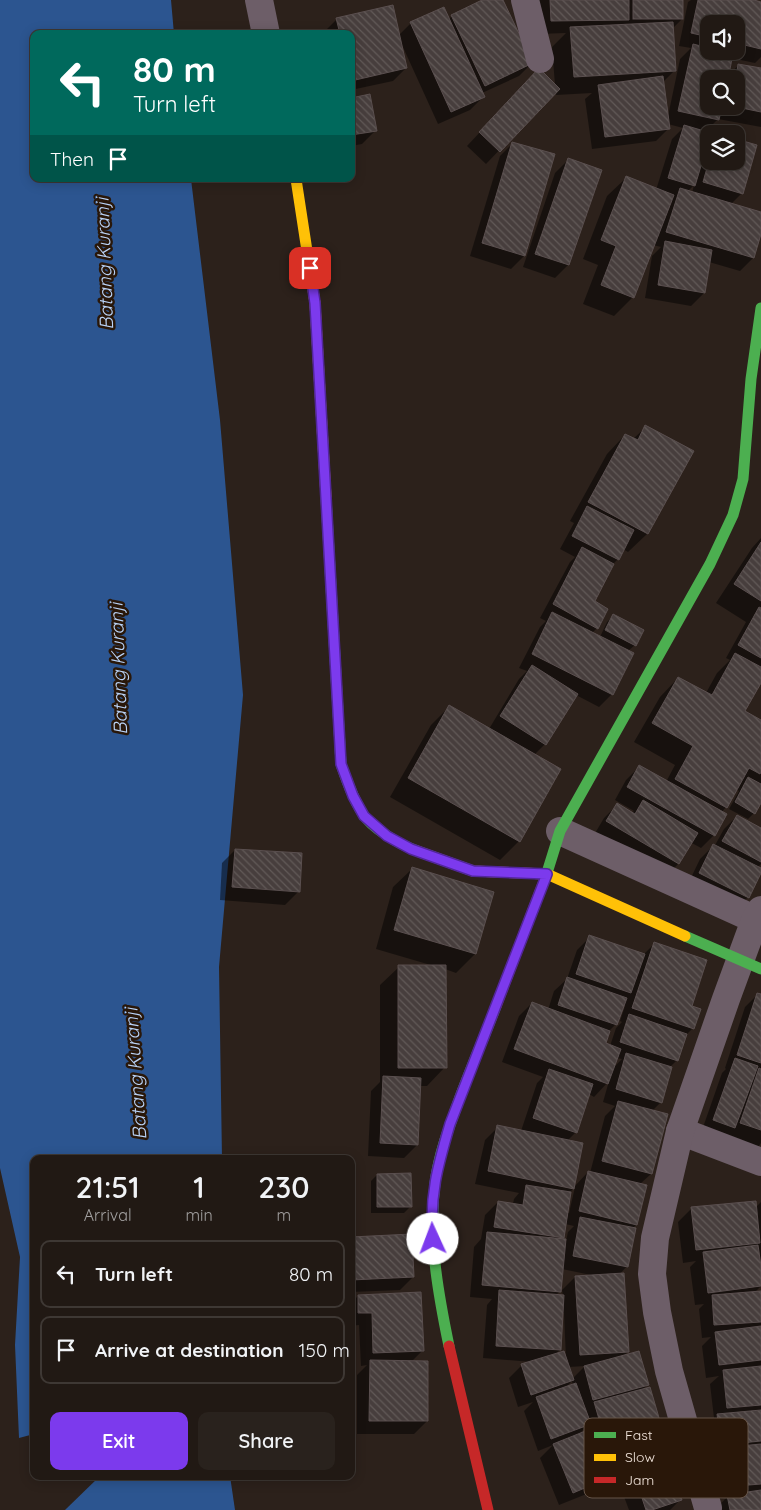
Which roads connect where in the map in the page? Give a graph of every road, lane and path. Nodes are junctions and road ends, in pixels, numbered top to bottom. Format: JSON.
{"nodes":[{"id":1,"x":259,"y":0,"type":"edge"},
{"id":2,"x":525,"y":0,"type":"edge"},
{"id":3,"x":265,"y":30,"type":"edge"},
{"id":4,"x":540,"y":59,"type":"dead end"},
{"id":5,"x":297,"y":182,"type":"edge"},
{"id":6,"x":761,"y":308,"type":"edge"},
{"id":7,"x":758,"y":337,"type":"edge"},
{"id":8,"x":560,"y":831,"type":"junction"},
{"id":9,"x":547,"y":874,"type":"junction"},
{"id":10,"x":759,"y":917,"type":"edge"},
{"id":11,"x":750,"y":965,"type":"edge"},
{"id":12,"x":680,"y":1131,"type":"junction"},
{"id":13,"x":761,"y":1162,"type":"edge"},
{"id":14,"x":682,"y":1418,"type":"edge"},
{"id":15,"x":705,"y":1498,"type":"edge"},
{"id":16,"x":708,"y":1508,"type":"dead end"},
{"id":17,"x":488,"y":1510,"type":"edge"}],
"edges":[{"from":1,"to":3,"type":"street"},
{"from":2,"to":4,"type":"street"},
{"from":5,"to":9,"type":"street"},
{"from":6,"to":7,"type":"street"},
{"from":7,"to":8,"type":"street"},
{"from":8,"to":9,"type":"street"},
{"from":8,"to":10,"type":"street"},
{"from":9,"to":11,"type":"street"},
{"from":9,"to":17,"type":"street"},
{"from":10,"to":11,"type":"street"},
{"from":11,"to":12,"type":"street"},
{"from":12,"to":13,"type":"street"},
{"from":12,"to":14,"type":"street"},
{"from":15,"to":16,"type":"street"}]}
